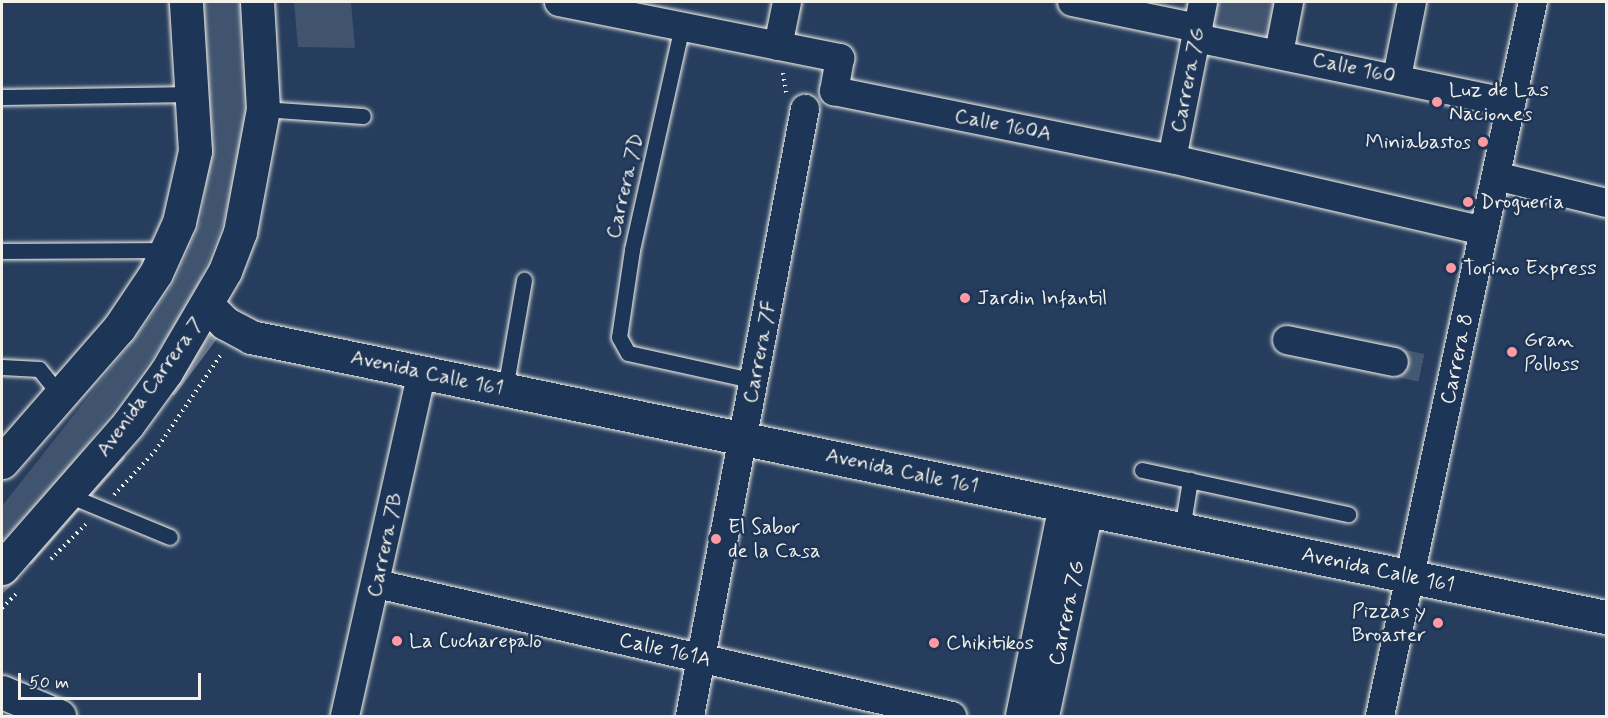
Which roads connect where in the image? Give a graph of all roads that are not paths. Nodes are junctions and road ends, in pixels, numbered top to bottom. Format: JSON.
{"nodes":[{"id":1,"x":186,"y":2,"type":"edge"},
{"id":2,"x":257,"y":2,"type":"edge"},
{"id":3,"x":559,"y":2,"type":"edge"},
{"id":4,"x":787,"y":2,"type":"edge"},
{"id":5,"x":1072,"y":2,"type":"edge"},
{"id":6,"x":1289,"y":2,"type":"edge"},
{"id":7,"x":1412,"y":2,"type":"edge"},
{"id":8,"x":1533,"y":2,"type":"edge"},
{"id":9,"x":1199,"y":23,"type":"edge"},
{"id":10,"x":682,"y":26,"type":"junction"},
{"id":11,"x":778,"y":45,"type":"junction"},
{"id":12,"x":1279,"y":53,"type":"junction"},
{"id":13,"x":1397,"y":77,"type":"junction"},
{"id":14,"x":194,"y":94,"type":"junction"},
{"id":15,"x":2,"y":97,"type":"edge"},
{"id":16,"x":1512,"y":103,"type":"junction"},
{"id":17,"x":263,"y":109,"type":"junction"},
{"id":18,"x":805,"y":109,"type":"road end"},
{"id":19,"x":363,"y":116,"type":"dead end"},
{"id":20,"x":1172,"y":159,"type":"junction"},
{"id":21,"x":1496,"y":176,"type":"junction"},
{"id":22,"x":1606,"y":203,"type":"edge"},
{"id":23,"x":1484,"y":231,"type":"junction"},
{"id":24,"x":166,"y":250,"type":"junction"},
{"id":25,"x":2,"y":251,"type":"edge"},
{"id":26,"x":524,"y":280,"type":"dead end"},
{"id":27,"x":208,"y":306,"type":"junction"},
{"id":28,"x":1287,"y":340,"type":"dead end"},
{"id":29,"x":1394,"y":362,"type":"tunnel mouth"},
{"id":30,"x":2,"y":367,"type":"edge"},
{"id":31,"x":422,"y":372,"type":"junction"},
{"id":32,"x":755,"y":381,"type":"junction"},
{"id":33,"x":505,"y":389,"type":"junction"},
{"id":34,"x":61,"y":396,"type":"junction"},
{"id":35,"x":744,"y":439,"type":"junction"},
{"id":36,"x":3,"y":461,"type":"edge"},
{"id":37,"x":1142,"y":470,"type":"dead end"},
{"id":38,"x":1190,"y":480,"type":"junction"},
{"id":39,"x":68,"y":495,"type":"junction"},
{"id":40,"x":1076,"y":507,"type":"junction"},
{"id":41,"x":1348,"y":514,"type":"dead end"},
{"id":42,"x":1182,"y":529,"type":"junction"},
{"id":43,"x":170,"y":537,"type":"dead end"},
{"id":44,"x":1410,"y":576,"type":"junction"},
{"id":45,"x":10,"y":580,"type":"edge"},
{"id":46,"x":377,"y":584,"type":"junction"},
{"id":47,"x":1606,"y":617,"type":"edge"},
{"id":48,"x":703,"y":659,"type":"junction"},
{"id":49,"x":2,"y":692,"type":"edge"},
{"id":50,"x":59,"y":717,"type":"edge"},
{"id":51,"x":345,"y":717,"type":"edge"},
{"id":52,"x":690,"y":717,"type":"edge"},
{"id":53,"x":952,"y":717,"type":"edge"},
{"id":54,"x":1020,"y":717,"type":"edge"},
{"id":55,"x":1045,"y":717,"type":"edge"},
{"id":56,"x":1380,"y":717,"type":"edge"}],
"edges":[{"from":1,"to":14,"type":"main road"},
{"from":2,"to":17,"type":"main road","name":"Avenida Carrera 7"},
{"from":3,"to":10,"type":"street","name":"Calle 160A"},
{"from":4,"to":11,"type":"street"},
{"from":5,"to":9,"type":"street","name":"Calle 160"},
{"from":6,"to":12,"type":"street"},
{"from":7,"to":13,"type":"street"},
{"from":8,"to":16,"type":"street","name":"Carrera 8"},
{"from":9,"to":12,"type":"street","name":"Calle 160"},
{"from":9,"to":20,"type":"street","name":"Carrera 7G"},
{"from":10,"to":11,"type":"street","name":"Calle 160A"},
{"from":10,"to":32,"type":"lane","name":"Carrera 7D"},
{"from":11,"to":20,"type":"street","name":"Calle 160A"},
{"from":12,"to":13,"type":"street","name":"Calle 160"},
{"from":13,"to":16,"type":"street","name":"Calle 160"},
{"from":14,"to":15,"type":"lane"},
{"from":14,"to":24,"type":"main road"},
{"from":16,"to":21,"type":"street","name":"Carrera 8"},
{"from":17,"to":19,"type":"lane"},
{"from":17,"to":27,"type":"main road","name":"Avenida Carrera 7"},
{"from":18,"to":32,"type":"street","name":"Carrera 7F"},
{"from":20,"to":23,"type":"street","name":"Calle 160A"},
{"from":21,"to":22,"type":"street"},
{"from":21,"to":23,"type":"street","name":"Carrera 8"},
{"from":23,"to":44,"type":"street","name":"Carrera 8"},
{"from":24,"to":25,"type":"lane"},
{"from":24,"to":34,"type":"main road"},
{"from":26,"to":33,"type":"lane"},
{"from":27,"to":31,"type":"main road","name":"Avenida Calle 161"},
{"from":27,"to":39,"type":"main road","name":"Avenida Carrera 7"},
{"from":28,"to":29,"type":"street"},
{"from":30,"to":34,"type":"lane"},
{"from":31,"to":33,"type":"main road","name":"Avenida Calle 161"},
{"from":31,"to":46,"type":"street","name":"Carrera 7B"},
{"from":32,"to":35,"type":"street","name":"Carrera 7F"},
{"from":33,"to":35,"type":"main road","name":"Avenida Calle 161"},
{"from":34,"to":36,"type":"main road"},
{"from":35,"to":40,"type":"main road","name":"Avenida Calle 161"},
{"from":35,"to":48,"type":"street","name":"Carrera 7F"},
{"from":37,"to":38,"type":"lane"},
{"from":38,"to":41,"type":"lane"},
{"from":38,"to":42,"type":"lane"},
{"from":39,"to":43,"type":"lane"},
{"from":39,"to":45,"type":"main road","name":"Avenida Carrera 7"},
{"from":40,"to":42,"type":"main road","name":"Avenida Calle 161"},
{"from":40,"to":54,"type":"street","name":"Carrera 7G"},
{"from":40,"to":55,"type":"street","name":"Carrera 7G"},
{"from":42,"to":44,"type":"main road","name":"Avenida Calle 161"},
{"from":44,"to":47,"type":"main road","name":"Avenida Calle 161"},
{"from":44,"to":56,"type":"street","name":"Carrera 8"},
{"from":46,"to":48,"type":"street","name":"Calle 161A"},
{"from":46,"to":51,"type":"street","name":"Carrera 7B"},
{"from":48,"to":52,"type":"street","name":"Carrera 7F"},
{"from":48,"to":53,"type":"street","name":"Calle 161A"},
{"from":49,"to":50,"type":"main road"}]}
